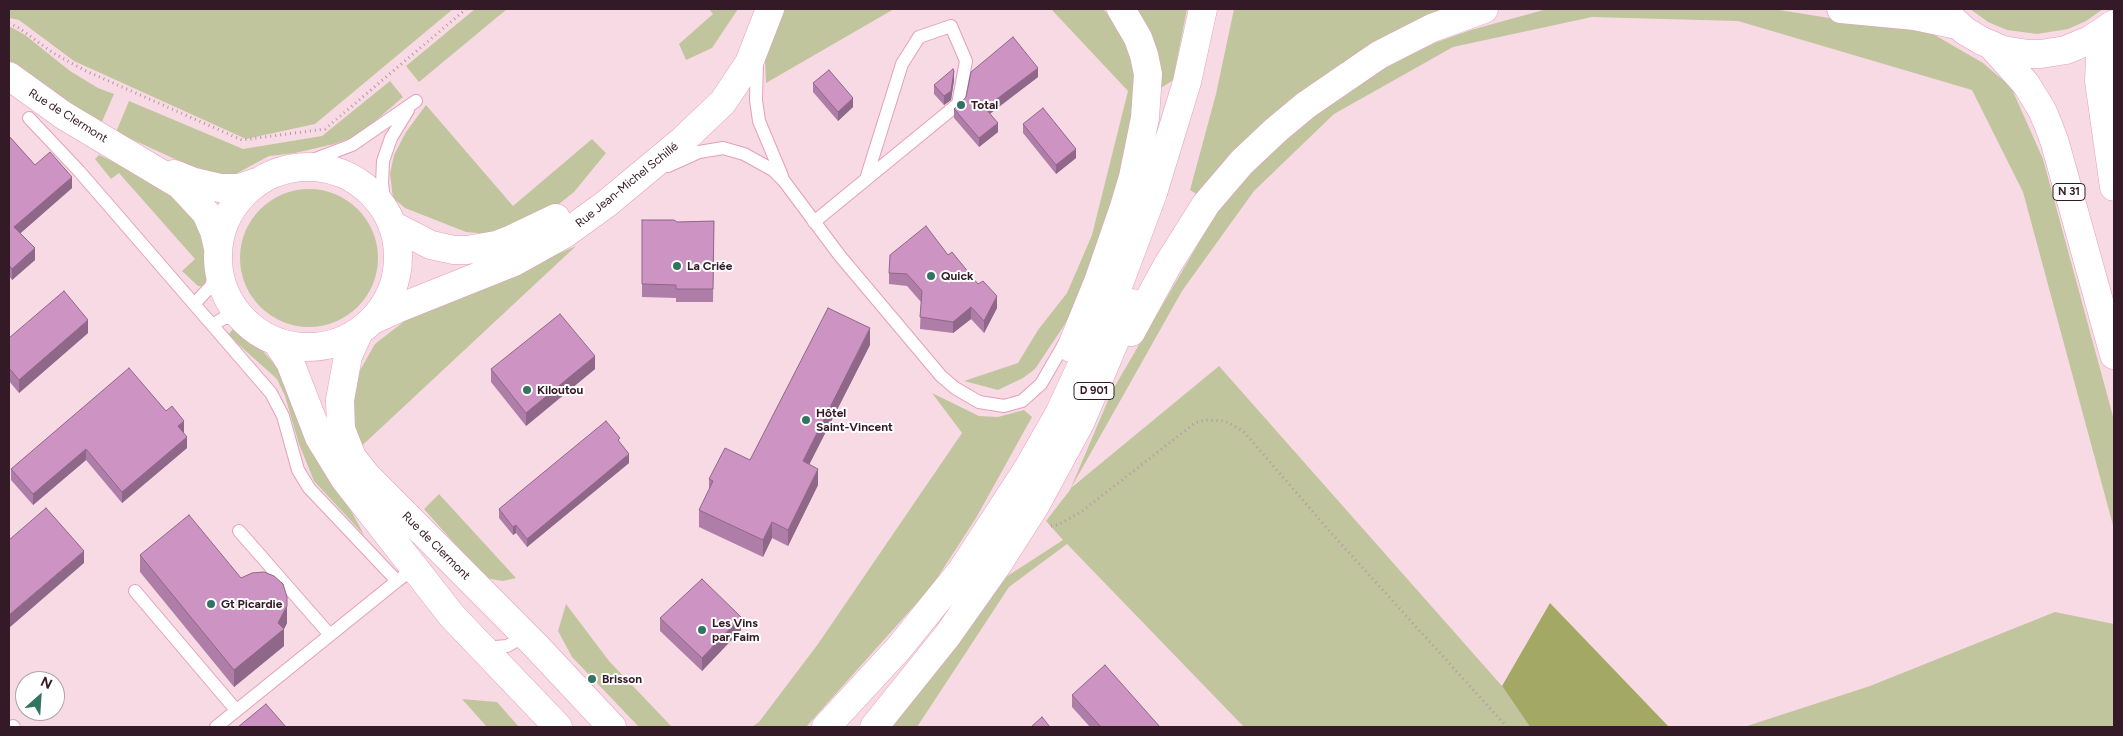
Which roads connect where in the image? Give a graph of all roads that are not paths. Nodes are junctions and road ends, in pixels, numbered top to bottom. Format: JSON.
{"nodes":[{"id":1,"x":1121,"y":9,"type":"edge"},
{"id":2,"x":1203,"y":9,"type":"edge"},
{"id":3,"x":1221,"y":9,"type":"edge"},
{"id":4,"x":1484,"y":9,"type":"edge"},
{"id":5,"x":1841,"y":9,"type":"edge"},
{"id":6,"x":762,"y":16,"type":"edge"},
{"id":7,"x":1949,"y":17,"type":"edge"},
{"id":8,"x":2113,"y":25,"type":"edge"},
{"id":9,"x":1991,"y":45,"type":"junction"},
{"id":10,"x":9,"y":76,"type":"edge"},
{"id":11,"x":29,"y":118,"type":"dead end"},
{"id":12,"x":130,"y":154,"type":"junction"},
{"id":13,"x":289,"y":169,"type":"junction"},
{"id":14,"x":866,"y":178,"type":"junction"},
{"id":15,"x":784,"y":181,"type":"junction"},
{"id":16,"x":257,"y":182,"type":"junction"},
{"id":17,"x":2114,"y":187,"type":"edge"},
{"id":18,"x":606,"y":204,"type":"junction"},
{"id":19,"x":389,"y":218,"type":"junction"},
{"id":20,"x":814,"y":222,"type":"junction"},
{"id":21,"x":218,"y":257,"type":"junction"},
{"id":22,"x":1098,"y":282,"type":"junction"},
{"id":23,"x":194,"y":302,"type":"junction"},
{"id":24,"x":241,"y":317,"type":"junction"},
{"id":25,"x":214,"y":324,"type":"junction"},
{"id":26,"x":365,"y":326,"type":"junction"},
{"id":27,"x":276,"y":342,"type":"junction"},
{"id":28,"x":2114,"y":355,"type":"edge"},
{"id":29,"x":1081,"y":421,"type":"junction"},
{"id":30,"x":238,"y":531,"type":"dead end"},
{"id":31,"x":406,"y":575,"type":"junction"},
{"id":32,"x":135,"y":591,"type":"dead end"},
{"id":33,"x":945,"y":592,"type":"junction"},
{"id":34,"x":330,"y":635,"type":"junction"},
{"id":35,"x":525,"y":636,"type":"junction"},
{"id":36,"x":482,"y":649,"type":"junction"},
{"id":37,"x":236,"y":710,"type":"junction"},
{"id":38,"x":216,"y":727,"type":"edge"},
{"id":39,"x":558,"y":727,"type":"edge"},
{"id":40,"x":612,"y":727,"type":"edge"},
{"id":41,"x":826,"y":727,"type":"edge"},
{"id":42,"x":874,"y":727,"type":"edge"}],
"edges":[{"from":1,"to":22,"type":"main road"},
{"from":2,"to":33,"type":"main road","number":"D 901"},
{"from":3,"to":29,"type":"main road","number":"D 901"},
{"from":4,"to":29,"type":"main road"},
{"from":5,"to":7,"type":"main road"},
{"from":6,"to":15,"type":"lane"},
{"from":6,"to":18,"type":"main road","name":"Rue Jean-Michel Schillé"},
{"from":6,"to":19,"type":"main road","name":"Rue Jean-Michel Schillé"},
{"from":7,"to":9,"type":"main road"},
{"from":8,"to":9,"type":"main road"},
{"from":8,"to":17,"type":"main road"},
{"from":9,"to":28,"type":"main road","number":"N 31"},
{"from":10,"to":12,"type":"main road","name":"Rue de Clermont"},
{"from":11,"to":23,"type":"lane"},
{"from":12,"to":16,"type":"main road","name":"Rue de Clermont"},
{"from":12,"to":21,"type":"main road","name":"Rue de Clermont"},
{"from":13,"to":16,"type":"main road"},
{"from":13,"to":19,"type":"main road"},
{"from":13,"to":19,"type":"lane"},
{"from":14,"to":14,"type":"lane"},
{"from":14,"to":20,"type":"lane"},
{"from":15,"to":18,"type":"lane"},
{"from":15,"to":20,"type":"lane"},
{"from":16,"to":21,"type":"main road"},
{"from":18,"to":26,"type":"main road","name":"Rue Jean-Michel Schillé"},
{"from":19,"to":26,"type":"main road","name":"Rue de Clermont"},
{"from":20,"to":22,"type":"lane"},
{"from":21,"to":23,"type":"lane"},
{"from":21,"to":24,"type":"main road","name":"Rue de Clermont"},
{"from":22,"to":33,"type":"main road"},
{"from":23,"to":25,"type":"lane"},
{"from":24,"to":25,"type":"lane"},
{"from":24,"to":27,"type":"main road","name":"Rue de Clermont"},
{"from":25,"to":31,"type":"lane"},
{"from":26,"to":27,"type":"main road","name":"Rue Jean-Michel Schillé"},
{"from":26,"to":35,"type":"main road","name":"Rue de Clermont"},
{"from":27,"to":31,"type":"main road","name":"Rue de Clermont"},
{"from":29,"to":42,"type":"main road","number":"D 901"},
{"from":30,"to":34,"type":"lane"},
{"from":31,"to":34,"type":"lane"},
{"from":31,"to":36,"type":"main road","name":"Rue de Clermont"},
{"from":32,"to":37,"type":"lane"},
{"from":33,"to":41,"type":"main road","number":"D 901"},
{"from":34,"to":37,"type":"lane"},
{"from":35,"to":36,"type":"lane"},
{"from":35,"to":40,"type":"main road","name":"Rue de Clermont"},
{"from":36,"to":39,"type":"main road","name":"Rue de Clermont"},
{"from":37,"to":38,"type":"lane"}]}
